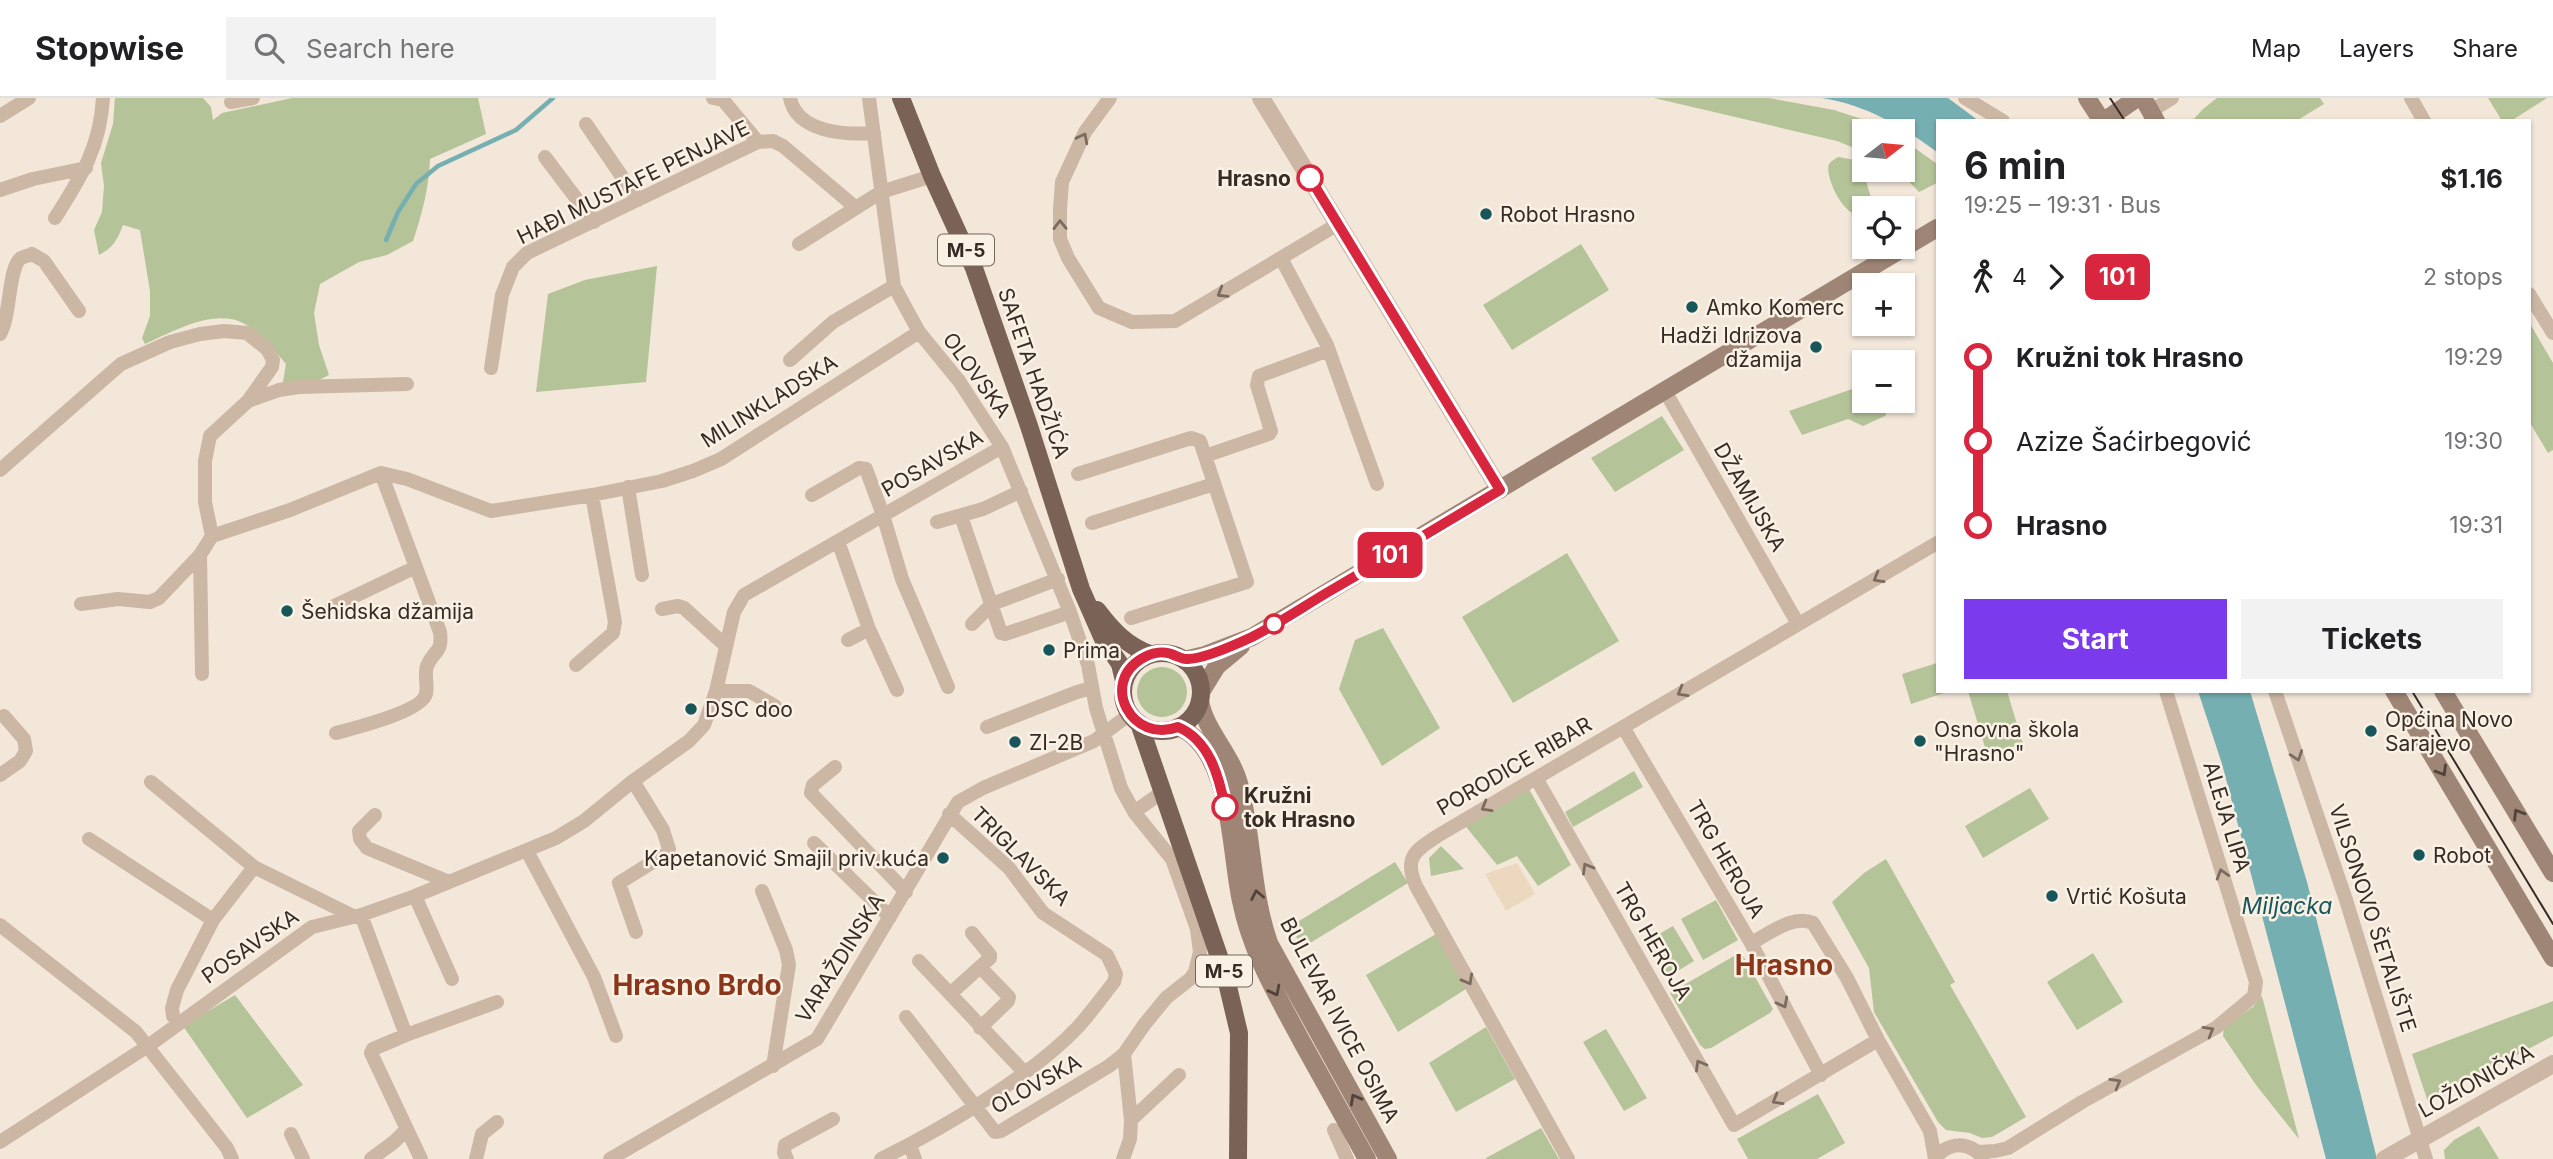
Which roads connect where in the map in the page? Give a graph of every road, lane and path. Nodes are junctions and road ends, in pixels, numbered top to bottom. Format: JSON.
{"nodes":[{"id":1,"x":29,"y":98,"type":"edge"},
{"id":2,"x":103,"y":98,"type":"edge"},
{"id":3,"x":253,"y":98,"type":"edge"},
{"id":4,"x":713,"y":98,"type":"edge"},
{"id":5,"x":790,"y":98,"type":"edge"},
{"id":6,"x":869,"y":98,"type":"edge"},
{"id":7,"x":901,"y":98,"type":"edge"},
{"id":8,"x":1110,"y":98,"type":"edge"},
{"id":9,"x":1261,"y":98,"type":"edge"},
{"id":10,"x":1965,"y":98,"type":"edge"},
{"id":11,"x":2087,"y":98,"type":"edge"},
{"id":12,"x":2137,"y":98,"type":"edge"},
{"id":13,"x":2172,"y":98,"type":"edge"},
{"id":14,"x":2411,"y":98,"type":"edge"},
{"id":15,"x":231,"y":102,"type":"dead end"},
{"id":16,"x":2150,"y":110,"type":"edge"},
{"id":17,"x":0,"y":116,"type":"edge"},
{"id":18,"x":2000,"y":119,"type":"edge"},
{"id":19,"x":2102,"y":119,"type":"edge"},
{"id":20,"x":2106,"y":119,"type":"edge"},
{"id":21,"x":2423,"y":119,"type":"edge"},
{"id":22,"x":586,"y":124,"type":"dead end"},
{"id":23,"x":874,"y":133,"type":"junction"},
{"id":24,"x":758,"y":142,"type":"junction"},
{"id":25,"x":545,"y":157,"type":"dead end"},
{"id":26,"x":86,"y":168,"type":"junction"},
{"id":27,"x":932,"y":176,"type":"junction"},
{"id":28,"x":0,"y":190,"type":"edge"},
{"id":29,"x":881,"y":192,"type":"junction"},
{"id":30,"x":638,"y":200,"type":"junction"},
{"id":31,"x":855,"y":207,"type":"junction"},
{"id":32,"x":55,"y":218,"type":"dead end"},
{"id":33,"x":594,"y":222,"type":"junction"},
{"id":34,"x":1338,"y":224,"type":"junction"},
{"id":35,"x":1936,"y":229,"type":"edge"},
{"id":36,"x":799,"y":244,"type":"dead end"},
{"id":37,"x":1281,"y":258,"type":"junction"},
{"id":38,"x":894,"y":286,"type":"junction"},
{"id":39,"x":2531,"y":297,"type":"edge"},
{"id":40,"x":79,"y":311,"type":"dead end"},
{"id":41,"x":919,"y":332,"type":"junction"},
{"id":42,"x":2553,"y":333,"type":"edge"},
{"id":43,"x":0,"y":334,"type":"edge"},
{"id":44,"x":1329,"y":350,"type":"junction"},
{"id":45,"x":790,"y":360,"type":"dead end"},
{"id":46,"x":491,"y":368,"type":"dead end"},
{"id":47,"x":407,"y":384,"type":"dead end"},
{"id":48,"x":1665,"y":391,"type":"junction"},
{"id":49,"x":248,"y":401,"type":"junction"},
{"id":50,"x":1002,"y":447,"type":"junction"},
{"id":51,"x":1205,"y":456,"type":"junction"},
{"id":52,"x":0,"y":470,"type":"edge"},
{"id":53,"x":381,"y":473,"type":"junction"},
{"id":54,"x":1078,"y":474,"type":"dead end"},
{"id":55,"x":1214,"y":484,"type":"junction"},
{"id":56,"x":1377,"y":484,"type":"dead end"},
{"id":57,"x":628,"y":487,"type":"junction"},
{"id":58,"x":1500,"y":490,"type":"junction"},
{"id":59,"x":1021,"y":491,"type":"junction"},
{"id":60,"x":592,"y":495,"type":"junction"},
{"id":61,"x":812,"y":495,"type":"dead end"},
{"id":62,"x":883,"y":515,"type":"junction"},
{"id":63,"x":961,"y":516,"type":"junction"},
{"id":64,"x":937,"y":522,"type":"dead end"},
{"id":65,"x":1092,"y":523,"type":"dead end"},
{"id":66,"x":212,"y":536,"type":"junction"},
{"id":67,"x":838,"y":541,"type":"junction"},
{"id":68,"x":1936,"y":544,"type":"edge"},
{"id":69,"x":200,"y":555,"type":"junction"},
{"id":70,"x":416,"y":567,"type":"junction"},
{"id":71,"x":642,"y":575,"type":"dead end"},
{"id":72,"x":1058,"y":579,"type":"junction"},
{"id":73,"x":1081,"y":589,"type":"junction"},
{"id":74,"x":81,"y":604,"type":"dead end"},
{"id":75,"x":992,"y":604,"type":"junction"},
{"id":76,"x":332,"y":607,"type":"dead end"},
{"id":77,"x":662,"y":609,"type":"dead end"},
{"id":78,"x":1070,"y":612,"type":"junction"},
{"id":79,"x":1131,"y":618,"type":"dead end"},
{"id":80,"x":972,"y":624,"type":"dead end"},
{"id":81,"x":1798,"y":624,"type":"junction"},
{"id":82,"x":869,"y":629,"type":"junction"},
{"id":83,"x":1252,"y":637,"type":"junction"},
{"id":84,"x":848,"y":639,"type":"dead end"},
{"id":85,"x":726,"y":646,"type":"junction"},
{"id":86,"x":1150,"y":654,"type":"junction"},
{"id":87,"x":1184,"y":660,"type":"junction"},
{"id":88,"x":576,"y":665,"type":"dead end"},
{"id":89,"x":202,"y":674,"type":"dead end"},
{"id":90,"x":1124,"y":681,"type":"junction"},
{"id":91,"x":948,"y":687,"type":"dead end"},
{"id":92,"x":1092,"y":688,"type":"junction"},
{"id":93,"x":897,"y":690,"type":"dead end"},
{"id":94,"x":716,"y":691,"type":"junction"},
{"id":95,"x":2167,"y":693,"type":"edge"},
{"id":96,"x":2276,"y":693,"type":"edge"},
{"id":97,"x":2395,"y":693,"type":"edge"},
{"id":98,"x":2444,"y":693,"type":"edge"},
{"id":99,"x":1200,"y":697,"type":"junction"},
{"id":100,"x":775,"y":706,"type":"dead end"},
{"id":101,"x":4,"y":716,"type":"dead end"},
{"id":102,"x":1134,"y":719,"type":"junction"},
{"id":103,"x":987,"y":727,"type":"dead end"},
{"id":104,"x":1623,"y":727,"type":"junction"},
{"id":105,"x":1172,"y":729,"type":"junction"},
{"id":106,"x":336,"y":733,"type":"dead end"},
{"id":107,"x":1105,"y":734,"type":"junction"},
{"id":108,"x":835,"y":767,"type":"dead end"},
{"id":109,"x":0,"y":775,"type":"edge"},
{"id":110,"x":1536,"y":778,"type":"junction"},
{"id":111,"x":633,"y":781,"type":"junction"},
{"id":112,"x":150,"y":782,"type":"dead end"},
{"id":113,"x":1164,"y":791,"type":"junction"},
{"id":114,"x":1134,"y":812,"type":"junction"},
{"id":115,"x":949,"y":814,"type":"junction"},
{"id":116,"x":375,"y":815,"type":"dead end"},
{"id":117,"x":89,"y":839,"type":"dead end"},
{"id":118,"x":814,"y":843,"type":"dead end"},
{"id":119,"x":527,"y":851,"type":"junction"},
{"id":120,"x":254,"y":867,"type":"junction"},
{"id":121,"x":2553,"y":873,"type":"edge"},
{"id":122,"x":449,"y":882,"type":"junction"},
{"id":123,"x":762,"y":891,"type":"dead end"},
{"id":124,"x":906,"y":892,"type":"junction"},
{"id":125,"x":415,"y":896,"type":"junction"},
{"id":126,"x":357,"y":916,"type":"junction"},
{"id":127,"x":890,"y":917,"type":"junction"},
{"id":128,"x":213,"y":920,"type":"junction"},
{"id":129,"x":0,"y":925,"type":"edge"},
{"id":130,"x":636,"y":932,"type":"dead end"},
{"id":131,"x":972,"y":933,"type":"dead end"},
{"id":132,"x":1751,"y":943,"type":"junction"},
{"id":133,"x":2553,"y":958,"type":"edge"},
{"id":134,"x":919,"y":961,"type":"dead end"},
{"id":135,"x":980,"y":967,"type":"junction"},
{"id":136,"x":452,"y":979,"type":"dead end"},
{"id":137,"x":950,"y":994,"type":"junction"},
{"id":138,"x":497,"y":1002,"type":"dead end"},
{"id":139,"x":906,"y":1017,"type":"dead end"},
{"id":140,"x":178,"y":1023,"type":"junction"},
{"id":141,"x":980,"y":1028,"type":"junction"},
{"id":142,"x":405,"y":1035,"type":"junction"},
{"id":143,"x":616,"y":1036,"type":"dead end"},
{"id":144,"x":1878,"y":1040,"type":"junction"},
{"id":145,"x":148,"y":1046,"type":"junction"},
{"id":146,"x":1124,"y":1054,"type":"junction"},
{"id":147,"x":2553,"y":1064,"type":"edge"},
{"id":148,"x":773,"y":1066,"type":"junction"},
{"id":149,"x":1024,"y":1072,"type":"junction"},
{"id":150,"x":1821,"y":1074,"type":"junction"},
{"id":151,"x":1179,"y":1075,"type":"dead end"},
{"id":152,"x":976,"y":1104,"type":"junction"},
{"id":153,"x":833,"y":1119,"type":"dead end"},
{"id":154,"x":1131,"y":1120,"type":"junction"},
{"id":155,"x":497,"y":1122,"type":"dead end"},
{"id":156,"x":407,"y":1129,"type":"junction"},
{"id":157,"x":1334,"y":1130,"type":"dead end"},
{"id":158,"x":1930,"y":1131,"type":"junction"},
{"id":159,"x":291,"y":1134,"type":"dead end"},
{"id":160,"x":2421,"y":1138,"type":"junction"},
{"id":161,"x":0,"y":1142,"type":"edge"},
{"id":162,"x":1948,"y":1147,"type":"junction"},
{"id":163,"x":912,"y":1152,"type":"edge"},
{"id":164,"x":2003,"y":1153,"type":"edge"},
{"id":165,"x":1981,"y":1156,"type":"edge"},
{"id":166,"x":2388,"y":1157,"type":"edge"},
{"id":167,"x":232,"y":1159,"type":"edge"},
{"id":168,"x":303,"y":1159,"type":"edge"},
{"id":169,"x":371,"y":1159,"type":"edge"},
{"id":170,"x":421,"y":1159,"type":"edge"},
{"id":171,"x":476,"y":1159,"type":"edge"},
{"id":172,"x":610,"y":1159,"type":"edge"},
{"id":173,"x":787,"y":1159,"type":"edge"},
{"id":174,"x":881,"y":1159,"type":"edge"},
{"id":175,"x":1123,"y":1159,"type":"edge"},
{"id":176,"x":1238,"y":1159,"type":"edge"},
{"id":177,"x":1347,"y":1159,"type":"edge"},
{"id":178,"x":1367,"y":1159,"type":"edge"},
{"id":179,"x":1388,"y":1159,"type":"edge"},
{"id":180,"x":1567,"y":1159,"type":"edge"},
{"id":181,"x":1935,"y":1159,"type":"edge"},
{"id":182,"x":2426,"y":1159,"type":"edge"}],
"edges":[{"from":1,"to":17,"type":"street"},
{"from":2,"to":26,"type":"street"},
{"from":3,"to":15,"type":"street"},
{"from":4,"to":24,"type":"street"},
{"from":5,"to":23,"type":"street"},
{"from":6,"to":23,"type":"street"},
{"from":7,"to":27,"type":"main road","name":"SAFETA HADŽIĆA","number":"M-5"},
{"from":37,"to":8,"type":"street","one_way":true},
{"from":9,"to":34,"type":"street"},
{"from":10,"to":18,"type":"street"},
{"from":11,"to":19,"type":"main road"},
{"from":12,"to":20,"type":"main road"},
{"from":13,"to":16,"type":"street"},
{"from":14,"to":21,"type":"street"},
{"from":22,"to":30,"type":"street"},
{"from":23,"to":29,"type":"street"},
{"from":24,"to":30,"type":"street","name":"HAĐI MUSTAFE PENJAVE"},
{"from":24,"to":31,"type":"street","name":"HAĐI MUSTAFE PENJAVE"},
{"from":25,"to":33,"type":"street"},
{"from":26,"to":28,"type":"street"},
{"from":26,"to":32,"type":"street"},
{"from":27,"to":29,"type":"street"},
{"from":27,"to":73,"type":"main road","name":"SAFETA HADŽIĆA","number":"M-5"},
{"from":29,"to":31,"type":"street"},
{"from":29,"to":38,"type":"street","name":"OLOVSKA"},
{"from":30,"to":33,"type":"street","name":"HAĐI MUSTAFE PENJAVE"},
{"from":31,"to":36,"type":"street"},
{"from":33,"to":46,"type":"street","name":"HAĐI MUSTAFE PENJAVE"},
{"from":34,"to":37,"type":"street"},
{"from":34,"to":58,"type":"street"},
{"from":35,"to":48,"type":"main road"},
{"from":37,"to":44,"type":"street"},
{"from":38,"to":41,"type":"street","name":"OLOVSKA"},
{"from":38,"to":45,"type":"street"},
{"from":39,"to":42,"type":"street"},
{"from":40,"to":43,"type":"street"},
{"from":41,"to":50,"type":"street","name":"OLOVSKA"},
{"from":41,"to":57,"type":"street","name":"MILINKLADSKA"},
{"from":44,"to":51,"type":"street"},
{"from":44,"to":56,"type":"street"},
{"from":47,"to":49,"type":"street"},
{"from":48,"to":58,"type":"main road"},
{"from":48,"to":81,"type":"street","name":"DŽAMIJSKA"},
{"from":49,"to":52,"type":"street"},
{"from":49,"to":66,"type":"street"},
{"from":50,"to":59,"type":"street","name":"OLOVSKA"},
{"from":50,"to":62,"type":"street","name":"POSAVSKA"},
{"from":51,"to":54,"type":"street"},
{"from":51,"to":55,"type":"street"},
{"from":53,"to":60,"type":"street","name":"MILINKLADSKA"},
{"from":53,"to":66,"type":"street"},
{"from":53,"to":70,"type":"street"},
{"from":55,"to":65,"type":"street"},
{"from":55,"to":79,"type":"street"},
{"from":57,"to":60,"type":"street","name":"MILINKLADSKA"},
{"from":57,"to":71,"type":"street"},
{"from":58,"to":83,"type":"main road"},
{"from":59,"to":63,"type":"street"},
{"from":59,"to":72,"type":"street","name":"OLOVSKA"},
{"from":60,"to":88,"type":"street"},
{"from":61,"to":62,"type":"street","name":"POSAVSKA"},
{"from":62,"to":67,"type":"street","name":"POSAVSKA"},
{"from":62,"to":91,"type":"street"},
{"from":63,"to":64,"type":"street"},
{"from":63,"to":75,"type":"street"},
{"from":66,"to":69,"type":"street"},
{"from":67,"to":82,"type":"street"},
{"from":67,"to":85,"type":"street","name":"POSAVSKA"},
{"from":68,"to":81,"type":"street","name":"PORODICE RIBAR","one_way":true},
{"from":69,"to":74,"type":"street"},
{"from":69,"to":89,"type":"street"},
{"from":70,"to":76,"type":"street"},
{"from":70,"to":106,"type":"street"},
{"from":72,"to":75,"type":"street"},
{"from":72,"to":78,"type":"street","name":"OLOVSKA"},
{"from":73,"to":86,"type":"main road","name":"SAFETA HADŽIĆA","number":"M-5"},
{"from":73,"to":90,"type":"main road","name":"SAFETA HADŽIĆA","number":"M-5"},
{"from":75,"to":78,"type":"street"},
{"from":75,"to":80,"type":"street"},
{"from":77,"to":85,"type":"street"},
{"from":78,"to":92,"type":"street","name":"OLOVSKA"},
{"from":81,"to":104,"type":"street","name":"PORODICE RIBAR","one_way":true},
{"from":82,"to":84,"type":"street"},
{"from":82,"to":93,"type":"street"},
{"from":83,"to":87,"type":"main road"},
{"from":83,"to":99,"type":"main road"},
{"from":85,"to":94,"type":"street","name":"POSAVSKA"},
{"from":86,"to":87,"type":"main road","number":"M-5"},
{"from":86,"to":90,"type":"main road"},
{"from":87,"to":99,"type":"main road"},
{"from":90,"to":102,"type":"main road","number":"M-5"},
{"from":92,"to":103,"type":"street"},
{"from":92,"to":107,"type":"street","name":"OLOVSKA"},
{"from":94,"to":100,"type":"street"},
{"from":94,"to":111,"type":"street","name":"POSAVSKA"},
{"from":164,"to":95,"type":"street","name":"ALEJA LIPA","one_way":true},
{"from":96,"to":160,"type":"street","name":"VILSONOVO ŠETALIŠTE","one_way":true},
{"from":97,"to":133,"type":"main road","one_way":true},
{"from":121,"to":98,"type":"main road","one_way":true},
{"from":99,"to":105,"type":"main road"},
{"from":179,"to":99,"type":"main road","name":"BULEVAR IVICE OSIMA","one_way":true},
{"from":101,"to":109,"type":"street"},
{"from":102,"to":105,"type":"main road"},
{"from":102,"to":107,"type":"street","name":"TRIGLAVSKA"},
{"from":102,"to":113,"type":"main road","number":"M-5"},
{"from":104,"to":110,"type":"street","name":"PORODICE RIBAR"},
{"from":104,"to":132,"type":"street","name":"TRG HEROJA"},
{"from":105,"to":113,"type":"main road","number":"M-5"},
{"from":105,"to":178,"type":"main road","name":"BULEVAR IVICE OSIMA","one_way":true},
{"from":107,"to":114,"type":"street","name":"OLOVSKA"},
{"from":107,"to":115,"type":"street","name":"TRIGLAVSKA"},
{"from":108,"to":124,"type":"street","name":"VARAŽDINSKA"},
{"from":150,"to":110,"type":"street","name":"TRG HEROJA","one_way":true},
{"from":110,"to":180,"type":"street","name":"PORODICE RIBAR","one_way":true},
{"from":111,"to":119,"type":"street","name":"POSAVSKA"},
{"from":111,"to":130,"type":"street"},
{"from":112,"to":120,"type":"street","name":"POSAVSKA"},
{"from":113,"to":114,"type":"street"},
{"from":113,"to":176,"type":"main road","number":"M-5"},
{"from":114,"to":146,"type":"street","name":"OLOVSKA"},
{"from":115,"to":124,"type":"street","name":"VARAŽDINSKA"},
{"from":115,"to":149,"type":"street","name":"TRIGLAVSKA"},
{"from":116,"to":122,"type":"street"},
{"from":117,"to":128,"type":"street"},
{"from":118,"to":127,"type":"street"},
{"from":119,"to":122,"type":"street","name":"POSAVSKA"},
{"from":119,"to":143,"type":"street"},
{"from":120,"to":126,"type":"street","name":"POSAVSKA"},
{"from":120,"to":128,"type":"street","name":"POSAVSKA"},
{"from":122,"to":125,"type":"street","name":"POSAVSKA"},
{"from":123,"to":148,"type":"street","name":"VARAŽDINSKA"},
{"from":124,"to":127,"type":"street","name":"VARAŽDINSKA"},
{"from":125,"to":126,"type":"street","name":"POSAVSKA"},
{"from":125,"to":136,"type":"street"},
{"from":126,"to":140,"type":"street","name":"POSAVSKA"},
{"from":126,"to":142,"type":"street"},
{"from":127,"to":148,"type":"street","name":"VARAŽDINSKA"},
{"from":128,"to":140,"type":"street","name":"POSAVSKA"},
{"from":129,"to":145,"type":"street"},
{"from":131,"to":135,"type":"street"},
{"from":132,"to":144,"type":"street"},
{"from":132,"to":150,"type":"street","name":"TRG HEROJA","one_way":true},
{"from":134,"to":137,"type":"street"},
{"from":135,"to":137,"type":"street"},
{"from":135,"to":141,"type":"street"},
{"from":137,"to":141,"type":"street"},
{"from":138,"to":142,"type":"street"},
{"from":139,"to":152,"type":"street"},
{"from":140,"to":145,"type":"street","name":"POSAVSKA"},
{"from":141,"to":149,"type":"street"},
{"from":142,"to":156,"type":"street"},
{"from":144,"to":150,"type":"street"},
{"from":144,"to":158,"type":"street"},
{"from":145,"to":161,"type":"street","name":"POSAVSKA"},
{"from":145,"to":167,"type":"street"},
{"from":146,"to":152,"type":"street","name":"OLOVSKA"},
{"from":146,"to":154,"type":"street"},
{"from":147,"to":160,"type":"street","name":"LOŽIONIČKA"},
{"from":148,"to":172,"type":"street","name":"VARAŽDINSKA"},
{"from":149,"to":152,"type":"street","name":"TRIGLAVSKA"},
{"from":151,"to":154,"type":"street"},
{"from":152,"to":163,"type":"street","name":"TRIGLAVSKA"},
{"from":153,"to":173,"type":"street"},
{"from":154,"to":175,"type":"street"},
{"from":155,"to":171,"type":"street"},
{"from":156,"to":169,"type":"street"},
{"from":156,"to":170,"type":"street"},
{"from":157,"to":177,"type":"street"},
{"from":158,"to":162,"type":"street"},
{"from":158,"to":181,"type":"street"},
{"from":159,"to":168,"type":"street"},
{"from":160,"to":166,"type":"street","name":"LOŽIONIČKA"},
{"from":160,"to":182,"type":"street","name":"VILSONOVO ŠETALIŠTE"},
{"from":162,"to":165,"type":"street"},
{"from":162,"to":181,"type":"street"},
{"from":163,"to":174,"type":"street","name":"TRIGLAVSKA"},
{"from":164,"to":165,"type":"street"}]}
